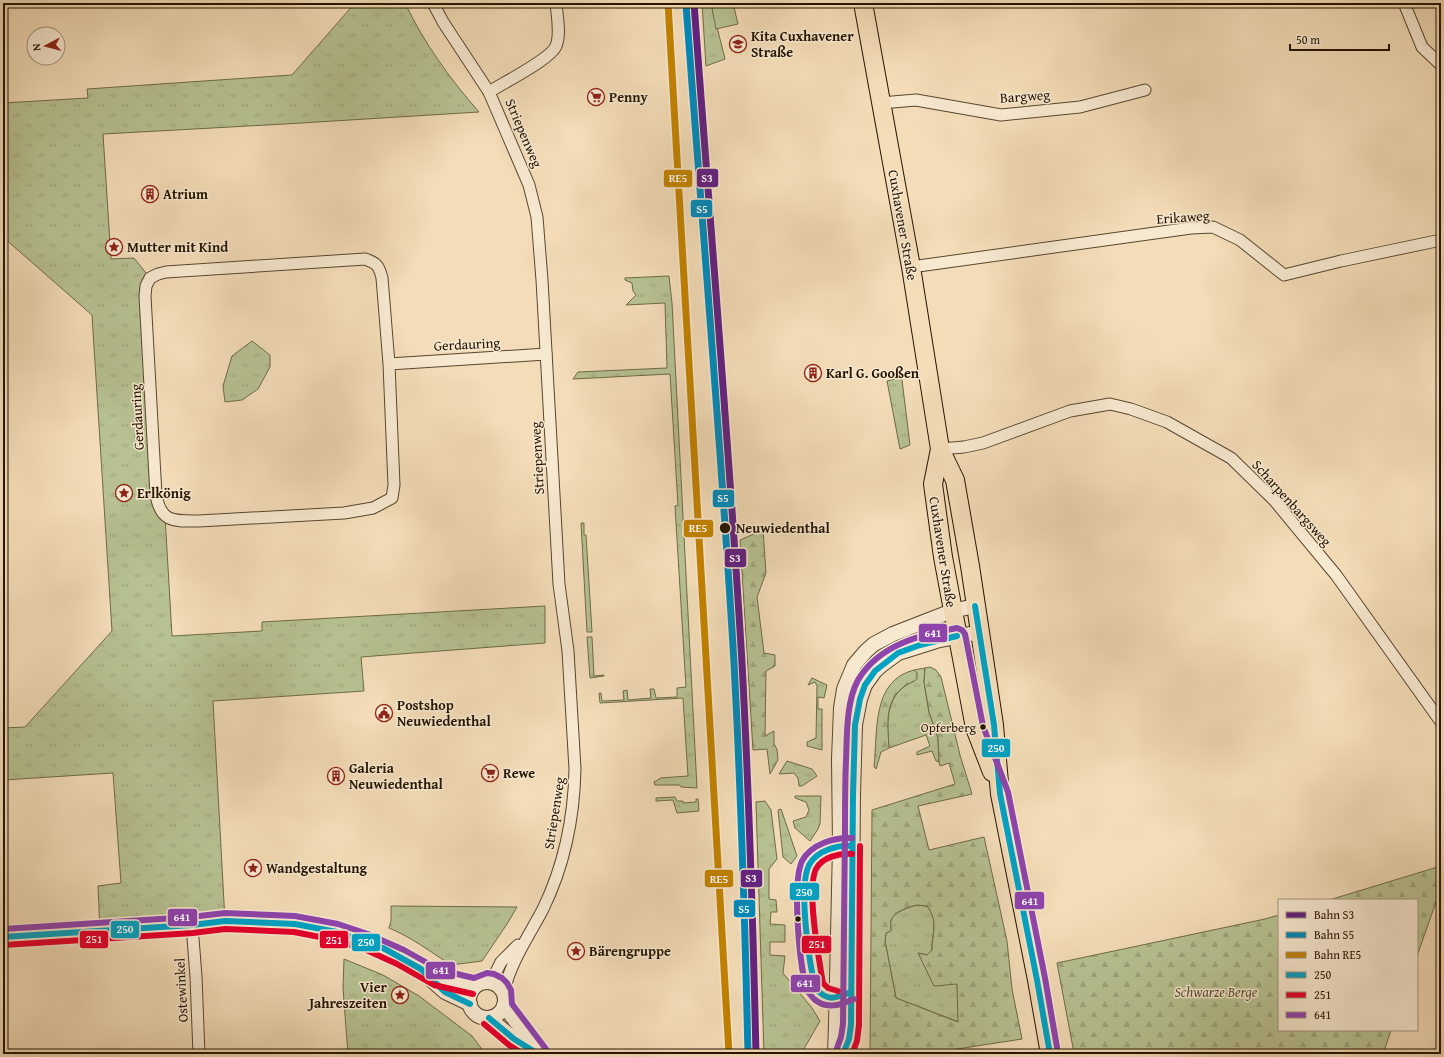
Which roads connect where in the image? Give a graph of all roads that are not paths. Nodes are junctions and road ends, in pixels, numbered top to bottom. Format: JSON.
{"nodes":[{"id":1,"x":433,"y":3,"type":"edge"},
{"id":2,"x":556,"y":3,"type":"edge"},
{"id":3,"x":863,"y":3,"type":"edge"},
{"id":4,"x":1404,"y":3,"type":"edge"},
{"id":5,"x":1441,"y":66,"type":"edge"},
{"id":6,"x":1145,"y":90,"type":"dead end"},
{"id":7,"x":490,"y":92,"type":"junction"},
{"id":8,"x":881,"y":103,"type":"junction"},
{"id":9,"x":1441,"y":240,"type":"edge"},
{"id":10,"x":911,"y":267,"type":"junction"},
{"id":11,"x":546,"y":354,"type":"junction"},
{"id":12,"x":389,"y":364,"type":"junction"},
{"id":13,"x":940,"y":449,"type":"junction"},
{"id":14,"x":976,"y":606,"type":"junction"},
{"id":15,"x":952,"y":611,"type":"junction"},
{"id":16,"x":980,"y":632,"type":"junction"},
{"id":17,"x":957,"y":636,"type":"junction"},
{"id":18,"x":1441,"y":722,"type":"edge"},
{"id":19,"x":1000,"y":794,"type":"junction"},
{"id":20,"x":192,"y":925,"type":"junction"},
{"id":21,"x":532,"y":929,"type":"junction"},
{"id":22,"x":3,"y":937,"type":"edge"},
{"id":23,"x":421,"y":969,"type":"junction"},
{"id":24,"x":481,"y":984,"type":"junction"},
{"id":25,"x":504,"y":991,"type":"junction"},
{"id":26,"x":470,"y":1004,"type":"junction"},
{"id":27,"x":504,"y":1006,"type":"junction"},
{"id":28,"x":489,"y":1018,"type":"junction"},
{"id":29,"x":199,"y":1054,"type":"edge"},
{"id":30,"x":539,"y":1054,"type":"edge"},
{"id":31,"x":835,"y":1054,"type":"edge"},
{"id":32,"x":843,"y":1054,"type":"edge"},
{"id":33,"x":1050,"y":1054,"type":"edge"}],
"edges":[{"from":1,"to":7,"type":"street","name":"Striepenweg"},
{"from":2,"to":7,"type":"street"},
{"from":3,"to":8,"type":"main road","name":"Cuxhavener Straße"},
{"from":4,"to":5,"type":"street"},
{"from":6,"to":8,"type":"street","name":"Bargweg"},
{"from":7,"to":11,"type":"street","name":"Striepenweg"},
{"from":8,"to":10,"type":"main road","name":"Cuxhavener Straße"},
{"from":9,"to":10,"type":"street","name":"Erikaweg"},
{"from":10,"to":13,"type":"main road","name":"Cuxhavener Straße"},
{"from":11,"to":12,"type":"street","name":"Gerdauring"},
{"from":11,"to":21,"type":"street","name":"Striepenweg"},
{"from":12,"to":12,"type":"street","name":"Gerdauring"},
{"from":13,"to":14,"type":"main road","name":"Cuxhavener Straße"},
{"from":13,"to":15,"type":"main road","name":"Cuxhavener Straße"},
{"from":13,"to":18,"type":"street","name":"Scharpenbargsweg"},
{"from":14,"to":15,"type":"street"},
{"from":14,"to":16,"type":"main road","name":"Cuxhavener Straße"},
{"from":15,"to":17,"type":"main road","name":"Cuxhavener Straße"},
{"from":15,"to":31,"type":"street"},
{"from":16,"to":17,"type":"street"},
{"from":16,"to":19,"type":"main road","name":"Cuxhavener Straße"},
{"from":17,"to":19,"type":"main road","name":"Cuxhavener Straße"},
{"from":17,"to":32,"type":"street"},
{"from":19,"to":33,"type":"main road","name":"Cuxhavener Straße"},
{"from":20,"to":22,"type":"street"},
{"from":20,"to":23,"type":"street"},
{"from":20,"to":29,"type":"street","name":"Ostewinkel"},
{"from":21,"to":24,"type":"street","name":"Striepenweg"},
{"from":21,"to":25,"type":"street","name":"Striepenweg"},
{"from":23,"to":24,"type":"street"},
{"from":23,"to":26,"type":"street"},
{"from":24,"to":25,"type":"street"},
{"from":24,"to":26,"type":"street"},
{"from":25,"to":27,"type":"street"},
{"from":26,"to":28,"type":"street"},
{"from":27,"to":28,"type":"street"},
{"from":27,"to":30,"type":"street"},
{"from":28,"to":30,"type":"street"}]}
